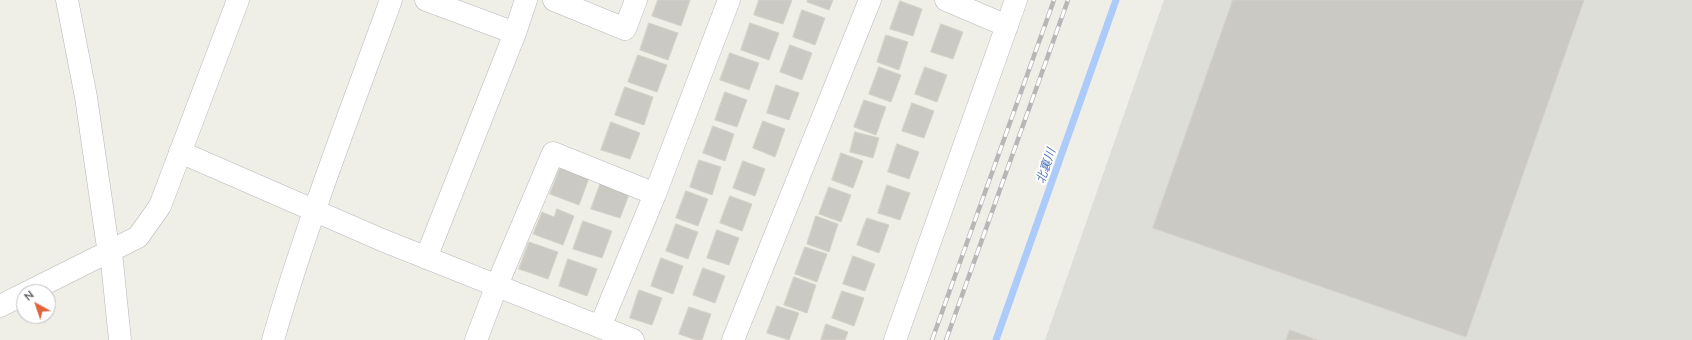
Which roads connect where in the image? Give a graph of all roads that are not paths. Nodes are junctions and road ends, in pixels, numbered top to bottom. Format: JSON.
{"nodes":[{"id":1,"x":67,"y":0,"type":"edge"},
{"id":2,"x":238,"y":0,"type":"edge"},
{"id":3,"x":390,"y":0,"type":"edge"},
{"id":4,"x":426,"y":0,"type":"edge"},
{"id":5,"x":526,"y":0,"type":"edge"},
{"id":6,"x":554,"y":0,"type":"edge"},
{"id":7,"x":636,"y":0,"type":"edge"},
{"id":8,"x":729,"y":0,"type":"edge"},
{"id":9,"x":870,"y":0,"type":"edge"},
{"id":10,"x":946,"y":0,"type":"edge"},
{"id":11,"x":1016,"y":0,"type":"edge"},
{"id":12,"x":1007,"y":26,"type":"junction"},
{"id":13,"x":515,"y":33,"type":"junction"},
{"id":14,"x":180,"y":152,"type":"junction"},
{"id":15,"x":655,"y":194,"type":"junction"},
{"id":16,"x":314,"y":211,"type":"junction"},
{"id":17,"x":111,"y":252,"type":"junction"},
{"id":18,"x":426,"y":258,"type":"junction"},
{"id":19,"x":45,"y":284,"type":"edge"},
{"id":20,"x":497,"y":286,"type":"junction"},
{"id":21,"x":16,"y":298,"type":"edge"},
{"id":22,"x":0,"y":306,"type":"edge"},
{"id":23,"x":600,"y":327,"type":"junction"},
{"id":24,"x":120,"y":340,"type":"edge"},
{"id":25,"x":273,"y":340,"type":"edge"},
{"id":26,"x":476,"y":340,"type":"edge"},
{"id":27,"x":633,"y":340,"type":"edge"},
{"id":28,"x":733,"y":340,"type":"edge"},
{"id":29,"x":896,"y":340,"type":"edge"}],
"edges":[{"from":1,"to":17,"type":"street"},
{"from":2,"to":14,"type":"street"},
{"from":3,"to":16,"type":"street"},
{"from":4,"to":13,"type":"street"},
{"from":5,"to":13,"type":"street"},
{"from":6,"to":7,"type":"street"},
{"from":8,"to":15,"type":"street"},
{"from":9,"to":28,"type":"street"},
{"from":10,"to":12,"type":"street"},
{"from":11,"to":12,"type":"street"},
{"from":12,"to":29,"type":"street"},
{"from":13,"to":18,"type":"street"},
{"from":14,"to":16,"type":"street"},
{"from":14,"to":17,"type":"street"},
{"from":15,"to":20,"type":"street"},
{"from":15,"to":23,"type":"street"},
{"from":16,"to":18,"type":"street"},
{"from":16,"to":25,"type":"street"},
{"from":17,"to":19,"type":"street"},
{"from":17,"to":24,"type":"street"},
{"from":18,"to":20,"type":"street"},
{"from":20,"to":23,"type":"street"},
{"from":20,"to":26,"type":"street"},
{"from":21,"to":22,"type":"street"},
{"from":23,"to":27,"type":"street"}]}
